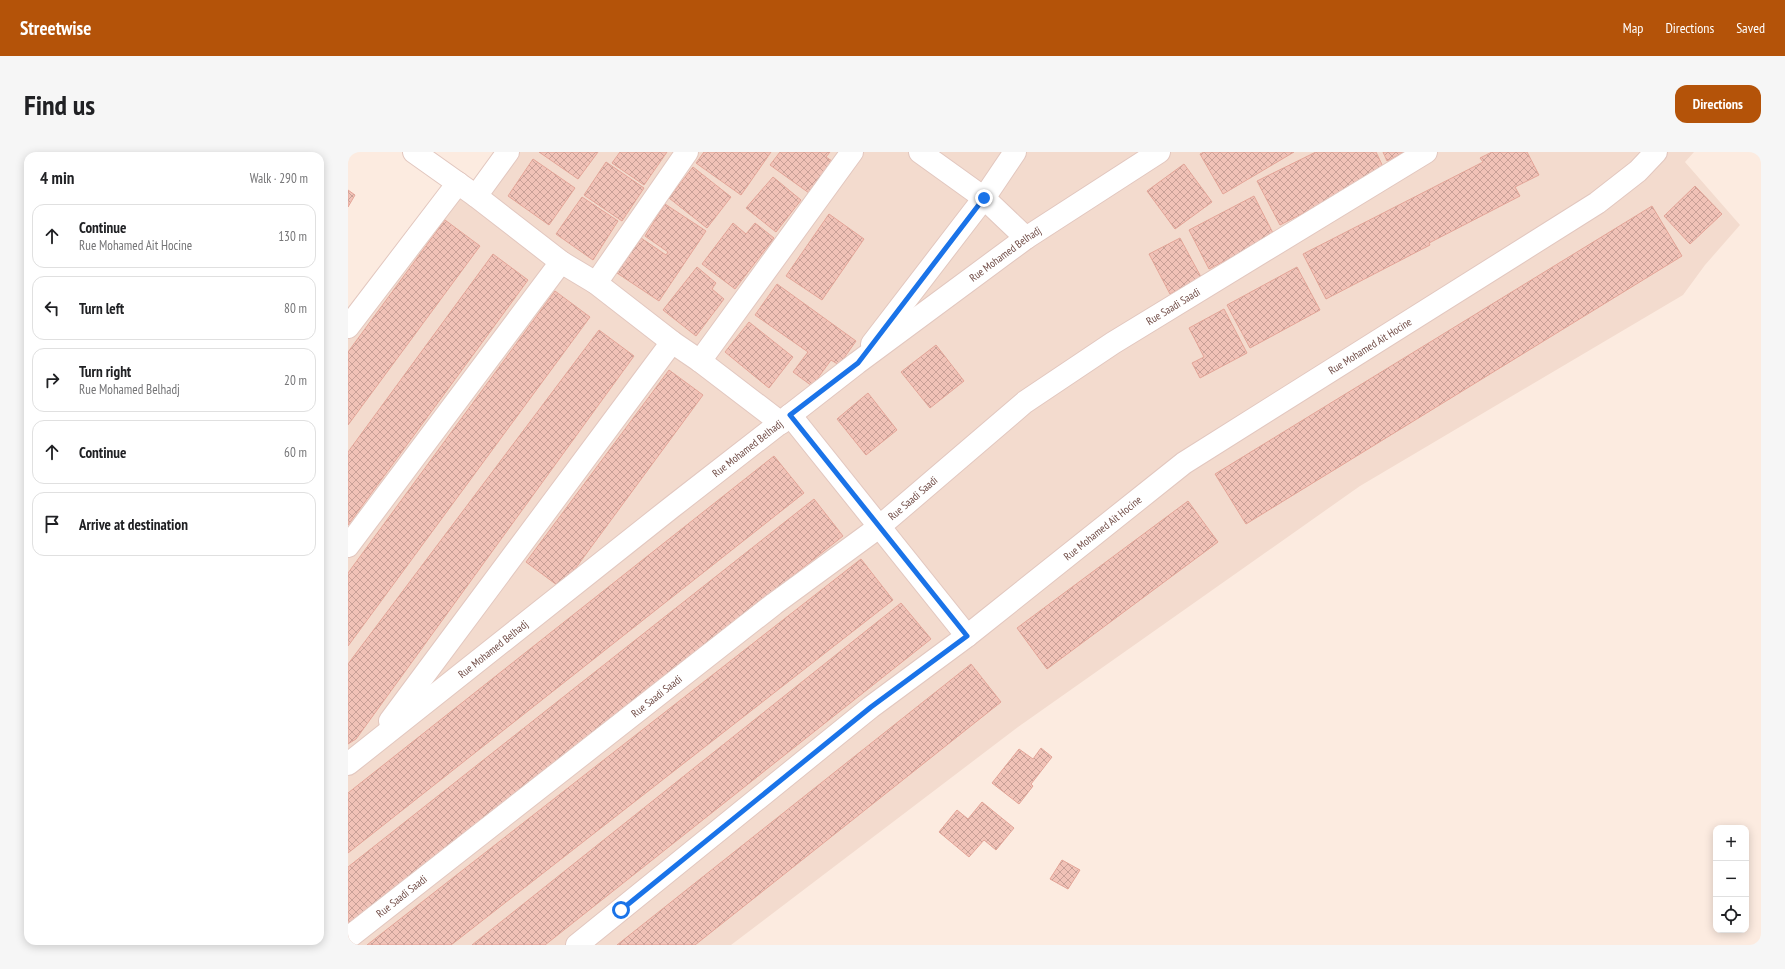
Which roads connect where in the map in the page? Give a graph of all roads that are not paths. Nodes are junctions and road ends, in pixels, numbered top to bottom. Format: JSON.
{"nodes":[{"id":1,"x":414,"y":152,"type":"edge"},
{"id":2,"x":508,"y":152,"type":"edge"},
{"id":3,"x":687,"y":152,"type":"edge"},
{"id":4,"x":852,"y":152,"type":"edge"},
{"id":5,"x":920,"y":152,"type":"edge"},
{"id":6,"x":1015,"y":152,"type":"edge"},
{"id":7,"x":1159,"y":152,"type":"edge"},
{"id":8,"x":1426,"y":152,"type":"edge"},
{"id":9,"x":1656,"y":152,"type":"edge"},
{"id":10,"x":458,"y":183,"type":"junction"},
{"id":11,"x":476,"y":196,"type":"junction"},
{"id":12,"x":984,"y":198,"type":"junction"},
{"id":13,"x":1026,"y":238,"type":"junction"},
{"id":14,"x":561,"y":262,"type":"junction"},
{"id":15,"x":596,"y":283,"type":"junction"},
{"id":16,"x":348,"y":327,"type":"edge"},
{"id":17,"x":672,"y":342,"type":"junction"},
{"id":18,"x":700,"y":361,"type":"junction"},
{"id":19,"x":858,"y":363,"type":"junction"},
{"id":20,"x":786,"y":419,"type":"junction"},
{"id":21,"x":879,"y":527,"type":"junction"},
{"id":22,"x":348,"y":546,"type":"edge"},
{"id":23,"x":967,"y":636,"type":"junction"},
{"id":24,"x":373,"y":744,"type":"junction"},
{"id":25,"x":348,"y":764,"type":"edge"},
{"id":26,"x":348,"y":938,"type":"edge"},
{"id":27,"x":577,"y":945,"type":"edge"}],
"edges":[{"from":1,"to":10,"type":"street"},
{"from":2,"to":11,"type":"street"},
{"from":3,"to":15,"type":"street"},
{"from":4,"to":18,"type":"street"},
{"from":5,"to":12,"type":"street"},
{"from":6,"to":12,"type":"street"},
{"from":7,"to":13,"type":"street","name":"Rue Mohamed Belhadj"},
{"from":8,"to":21,"type":"street","name":"Rue Saadi Saadi"},
{"from":9,"to":23,"type":"street","name":"Rue Mohamed Ait Hocine"},
{"from":10,"to":11,"type":"street"},
{"from":10,"to":16,"type":"street"},
{"from":11,"to":14,"type":"street"},
{"from":12,"to":13,"type":"street"},
{"from":12,"to":19,"type":"street"},
{"from":13,"to":19,"type":"street","name":"Rue Mohamed Belhadj"},
{"from":14,"to":15,"type":"street"},
{"from":14,"to":22,"type":"street"},
{"from":15,"to":17,"type":"street"},
{"from":17,"to":18,"type":"street"},
{"from":17,"to":24,"type":"street"},
{"from":18,"to":20,"type":"street"},
{"from":19,"to":20,"type":"street","name":"Rue Mohamed Belhadj"},
{"from":20,"to":21,"type":"street"},
{"from":20,"to":24,"type":"street","name":"Rue Mohamed Belhadj"},
{"from":21,"to":23,"type":"street"},
{"from":21,"to":26,"type":"street","name":"Rue Saadi Saadi"},
{"from":23,"to":27,"type":"street","name":"Rue Mohamed Ait Hocine"},
{"from":24,"to":25,"type":"street","name":"Rue Mohamed Belhadj"}]}
